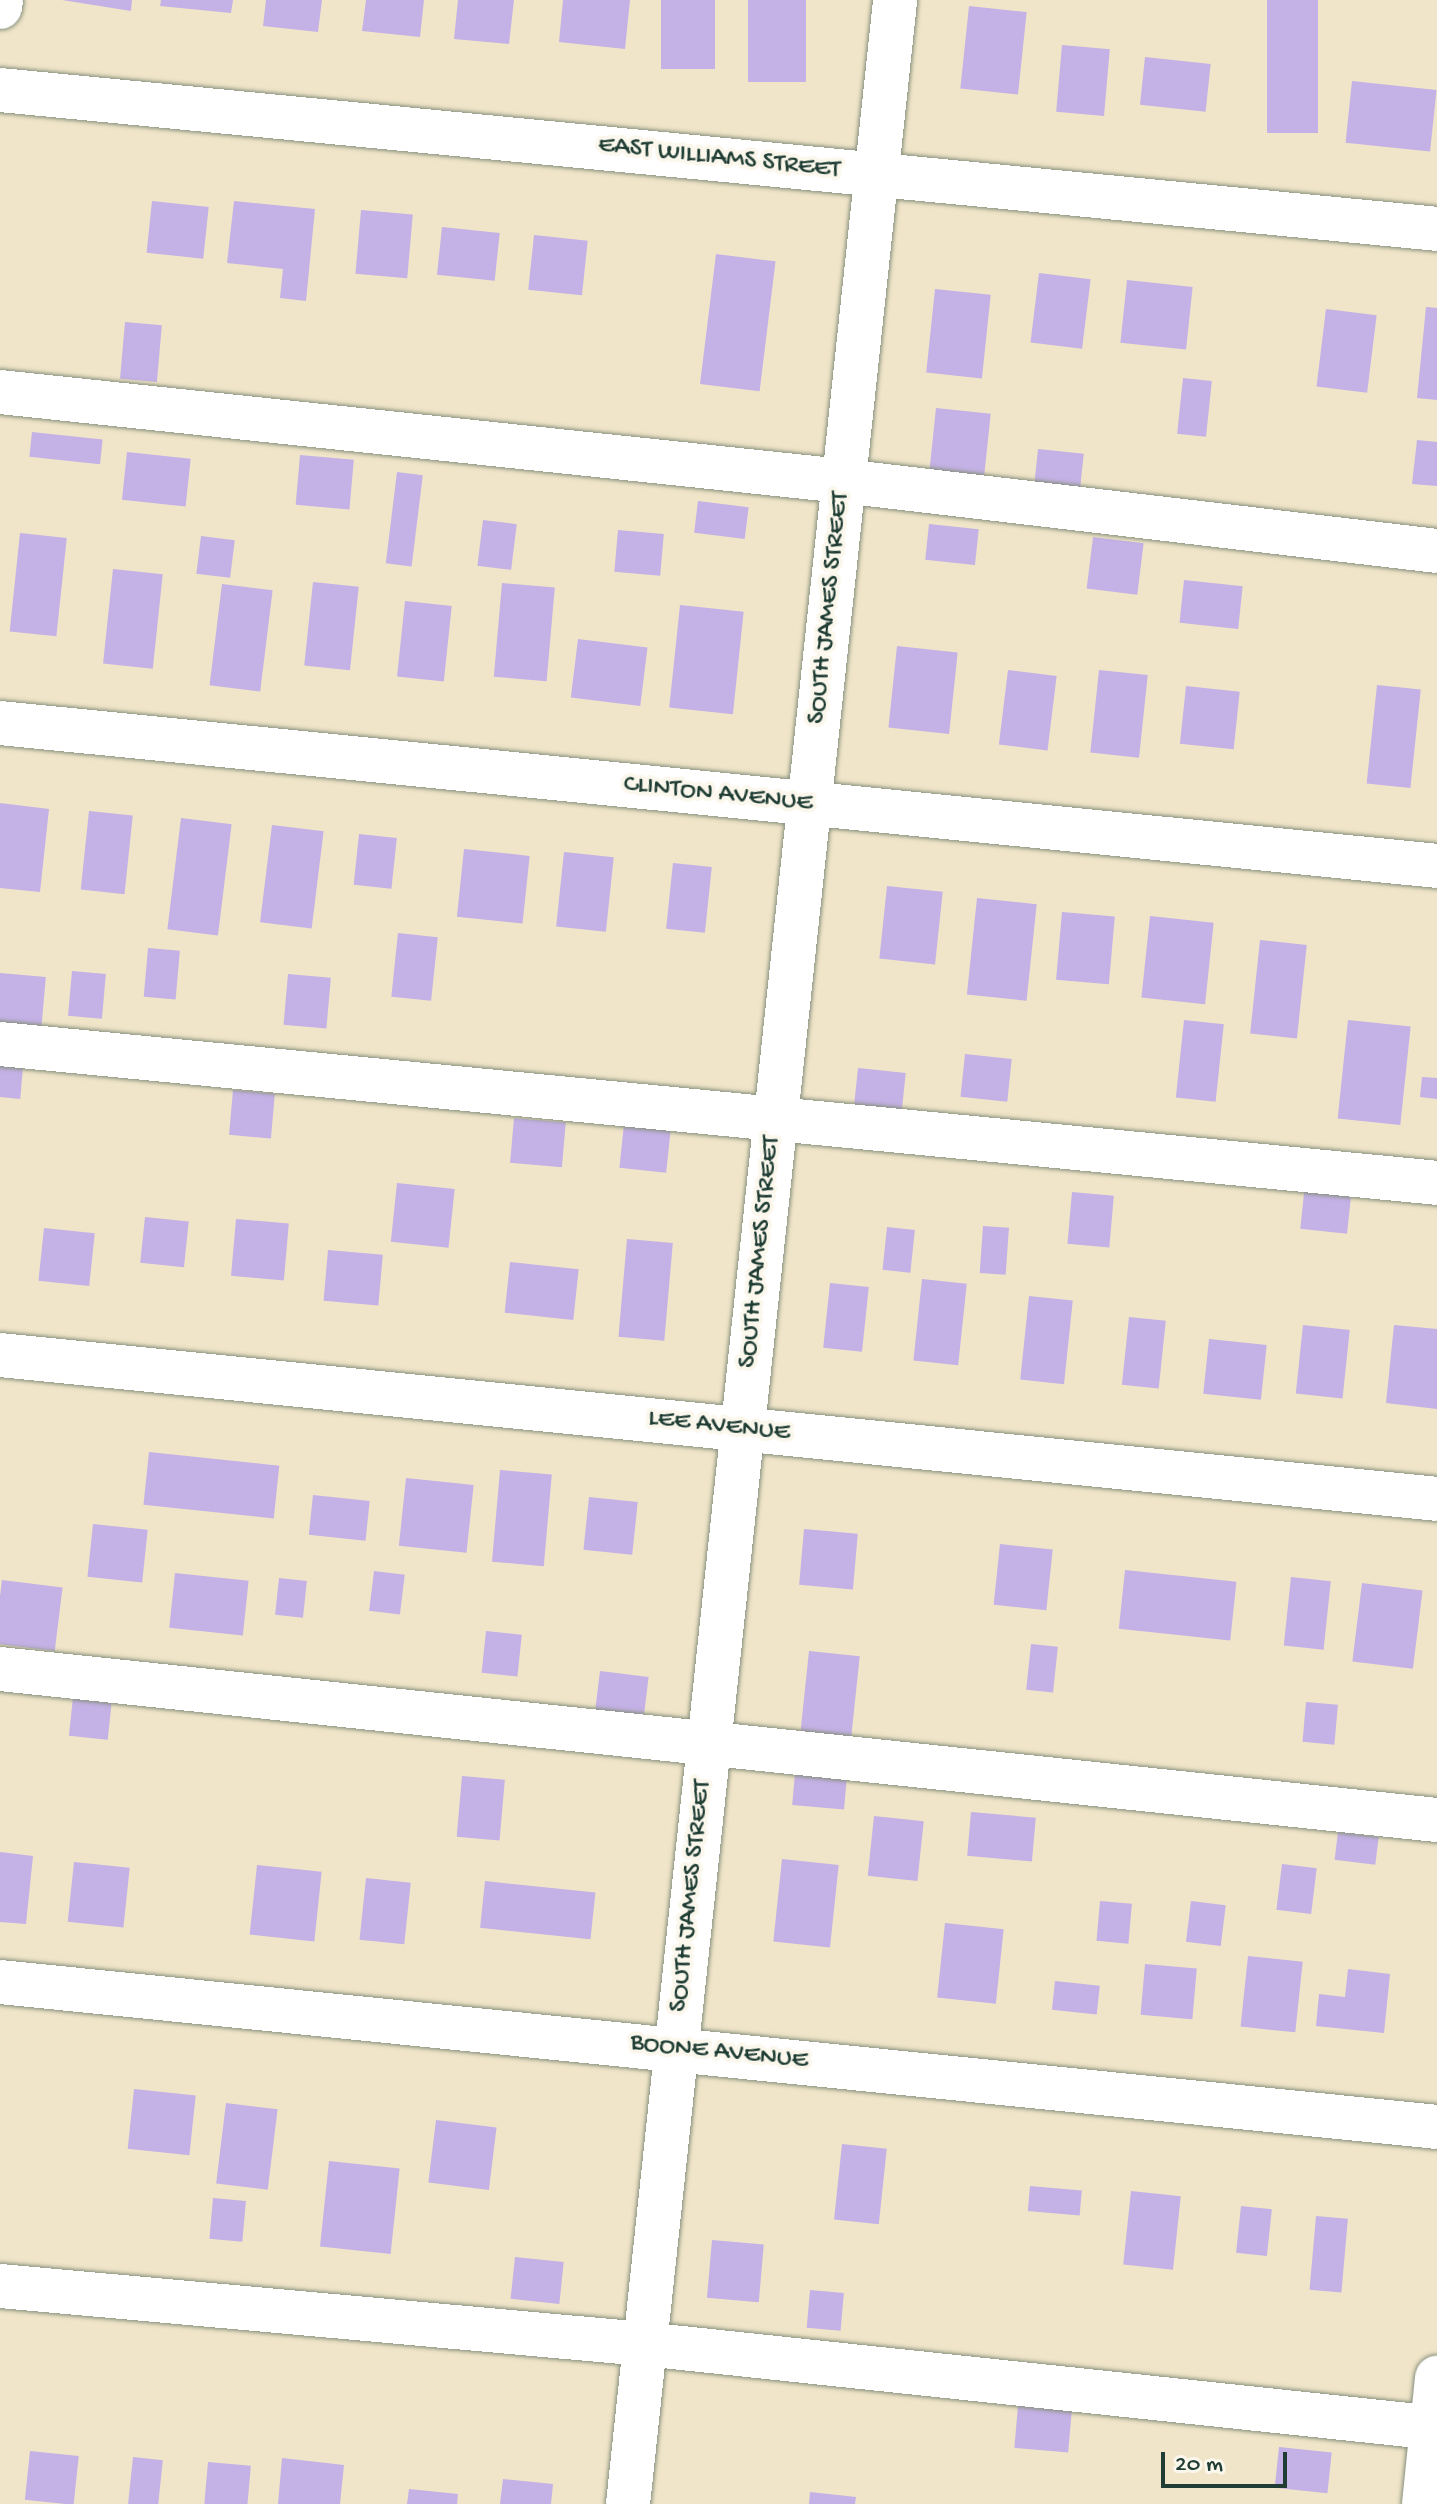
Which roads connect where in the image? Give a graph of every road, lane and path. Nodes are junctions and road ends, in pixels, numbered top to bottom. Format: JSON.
{"nodes":[{"id":1,"x":1,"y":0,"type":"edge"},
{"id":2,"x":895,"y":0,"type":"edge"},
{"id":3,"x":0,"y":7,"type":"edge"},
{"id":4,"x":0,"y":90,"type":"edge"},
{"id":5,"x":877,"y":174,"type":"junction"},
{"id":6,"x":1437,"y":229,"type":"edge"},
{"id":7,"x":0,"y":392,"type":"edge"},
{"id":8,"x":843,"y":481,"type":"junction"},
{"id":9,"x":1437,"y":551,"type":"edge"},
{"id":10,"x":0,"y":723,"type":"edge"},
{"id":11,"x":810,"y":804,"type":"junction"},
{"id":12,"x":1437,"y":866,"type":"edge"},
{"id":13,"x":0,"y":1044,"type":"edge"},
{"id":14,"x":775,"y":1119,"type":"junction"},
{"id":15,"x":1437,"y":1183,"type":"edge"},
{"id":16,"x":0,"y":1355,"type":"edge"},
{"id":17,"x":742,"y":1430,"type":"junction"},
{"id":18,"x":1437,"y":1499,"type":"edge"},
{"id":19,"x":0,"y":1669,"type":"edge"},
{"id":20,"x":708,"y":1744,"type":"junction"},
{"id":21,"x":1437,"y":1820,"type":"edge"},
{"id":22,"x":0,"y":1982,"type":"edge"},
{"id":23,"x":676,"y":2048,"type":"junction"},
{"id":24,"x":1437,"y":2127,"type":"edge"},
{"id":25,"x":0,"y":2286,"type":"edge"},
{"id":26,"x":644,"y":2344,"type":"junction"},
{"id":27,"x":1437,"y":2378,"type":"edge"},
{"id":28,"x":1434,"y":2427,"type":"edge"},
{"id":29,"x":628,"y":2504,"type":"edge"},
{"id":30,"x":1424,"y":2504,"type":"edge"}],
"edges":[{"from":1,"to":3,"type":"street"},
{"from":2,"to":5,"type":"street","name":"SOUTH JAMES STREET"},
{"from":4,"to":5,"type":"street","name":"EAST WILLIAMS STREET"},
{"from":5,"to":6,"type":"street","name":"EAST WILLIAMS STREET"},
{"from":5,"to":8,"type":"street","name":"SOUTH JAMES STREET"},
{"from":7,"to":8,"type":"street"},
{"from":8,"to":9,"type":"street"},
{"from":8,"to":11,"type":"street","name":"SOUTH JAMES STREET"},
{"from":10,"to":11,"type":"street","name":"CLINTON AVENUE"},
{"from":11,"to":12,"type":"street","name":"CLINTON AVENUE"},
{"from":11,"to":14,"type":"street","name":"SOUTH JAMES STREET"},
{"from":13,"to":14,"type":"street"},
{"from":14,"to":15,"type":"street"},
{"from":14,"to":17,"type":"street","name":"SOUTH JAMES STREET"},
{"from":16,"to":17,"type":"street","name":"LEE AVENUE"},
{"from":17,"to":18,"type":"street","name":"LEE AVENUE"},
{"from":17,"to":20,"type":"street","name":"SOUTH JAMES STREET"},
{"from":19,"to":20,"type":"street"},
{"from":20,"to":21,"type":"street"},
{"from":20,"to":23,"type":"street","name":"SOUTH JAMES STREET"},
{"from":22,"to":23,"type":"street","name":"BOONE AVENUE"},
{"from":23,"to":24,"type":"street","name":"BOONE AVENUE"},
{"from":23,"to":26,"type":"street","name":"SOUTH JAMES STREET"},
{"from":25,"to":26,"type":"street"},
{"from":26,"to":28,"type":"street"},
{"from":26,"to":29,"type":"street","name":"SOUTH JAMES STREET"},
{"from":27,"to":28,"type":"street"},
{"from":28,"to":30,"type":"street"}]}
